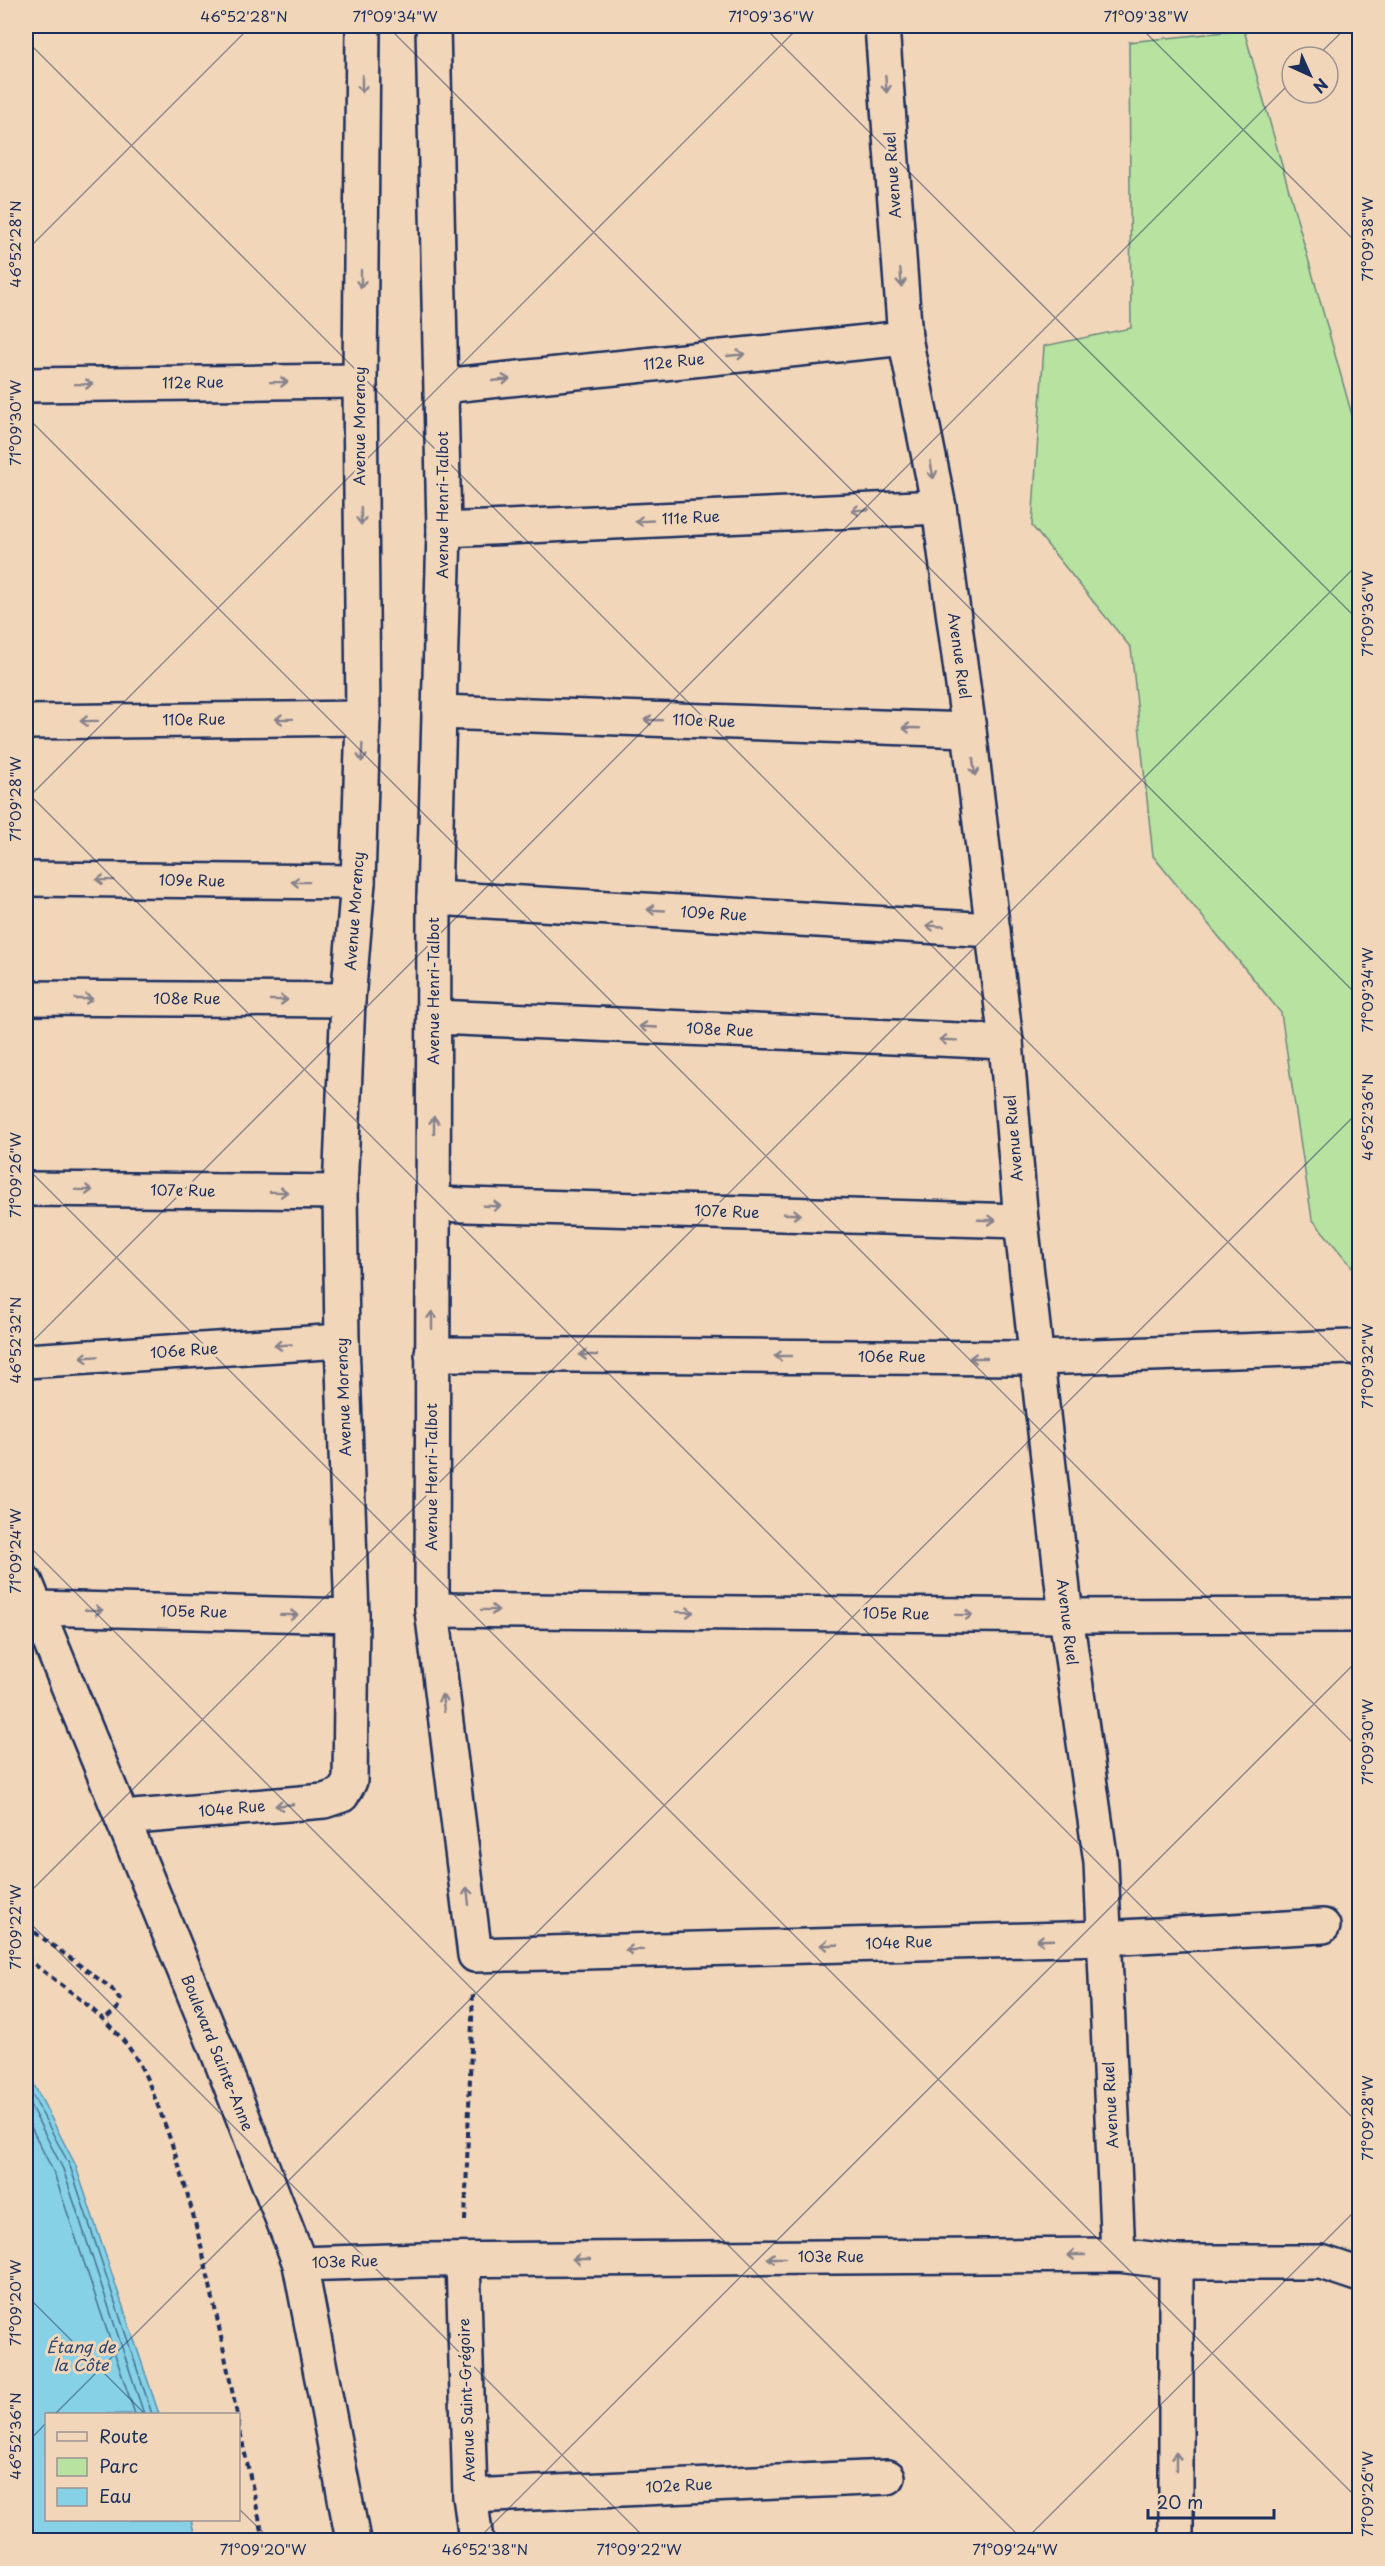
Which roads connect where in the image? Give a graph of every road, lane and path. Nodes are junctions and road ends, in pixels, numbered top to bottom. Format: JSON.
{"nodes":[{"id":1,"x":363,"y":26,"type":"edge"},
{"id":2,"x":434,"y":26,"type":"edge"},
{"id":3,"x":882,"y":26,"type":"edge"},
{"id":4,"x":905,"y":338,"type":"junction"},
{"id":5,"x":360,"y":381,"type":"junction"},
{"id":6,"x":26,"y":385,"type":"edge"},
{"id":7,"x":442,"y":386,"type":"junction"},
{"id":8,"x":939,"y":507,"type":"junction"},
{"id":9,"x":444,"y":530,"type":"junction"},
{"id":10,"x":439,"y":712,"type":"junction"},
{"id":11,"x":363,"y":718,"type":"junction"},
{"id":12,"x":26,"y":722,"type":"edge"},
{"id":13,"x":969,"y":730,"type":"junction"},
{"id":14,"x":26,"y":879,"type":"edge"},
{"id":15,"x":358,"y":882,"type":"junction"},
{"id":16,"x":434,"y":898,"type":"junction"},
{"id":17,"x":993,"y":930,"type":"junction"},
{"id":18,"x":26,"y":998,"type":"edge"},
{"id":19,"x":348,"y":1000,"type":"junction"},
{"id":20,"x":435,"y":1017,"type":"junction"},
{"id":21,"x":1006,"y":1042,"type":"junction"},
{"id":22,"x":26,"y":1189,"type":"edge"},
{"id":23,"x":340,"y":1192,"type":"junction"},
{"id":24,"x":433,"y":1204,"type":"junction"},
{"id":25,"x":1021,"y":1221,"type":"junction"},
{"id":26,"x":342,"y":1341,"type":"junction"},
{"id":27,"x":1351,"y":1347,"type":"dead end"},
{"id":28,"x":432,"y":1354,"type":"junction"},
{"id":29,"x":1037,"y":1358,"type":"junction"},
{"id":30,"x":26,"y":1361,"type":"edge"},
{"id":31,"x":31,"y":1596,"type":"edge"},
{"id":32,"x":432,"y":1610,"type":"junction"},
{"id":33,"x":1359,"y":1615,"type":"edge"},
{"id":34,"x":352,"y":1616,"type":"junction"},
{"id":35,"x":1066,"y":1616,"type":"junction"},
{"id":36,"x":342,"y":1795,"type":"joint"},
{"id":37,"x":122,"y":1818,"type":"junction"},
{"id":38,"x":26,"y":1926,"type":"edge"},
{"id":39,"x":1323,"y":1926,"type":"dead end"},
{"id":40,"x":1103,"y":1938,"type":"junction"},
{"id":41,"x":475,"y":1954,"type":"junction"},
{"id":42,"x":26,"y":1959,"type":"edge"},
{"id":43,"x":104,"y":2020,"type":"junction"},
{"id":44,"x":1118,"y":2255,"type":"junction"},
{"id":45,"x":463,"y":2260,"type":"junction"},
{"id":46,"x":1176,"y":2262,"type":"junction"},
{"id":47,"x":300,"y":2264,"type":"junction"},
{"id":48,"x":1359,"y":2275,"type":"edge"},
{"id":49,"x":237,"y":2413,"type":"edge"},
{"id":50,"x":240,"y":2430,"type":"edge"},
{"id":51,"x":888,"y":2477,"type":"dead end"},
{"id":52,"x":470,"y":2496,"type":"junction"},
{"id":53,"x":264,"y":2541,"type":"edge"},
{"id":54,"x":353,"y":2541,"type":"edge"},
{"id":55,"x":476,"y":2541,"type":"edge"},
{"id":56,"x":1176,"y":2541,"type":"edge"}],
"edges":[{"from":1,"to":5,"type":"street","name":"Avenue Morency","one_way":true},
{"from":2,"to":7,"type":"street","name":"Avenue Henri-Talbot"},
{"from":3,"to":4,"type":"street","name":"Avenue Ruel","one_way":true},
{"from":7,"to":4,"type":"street","name":"112e Rue","one_way":true},
{"from":4,"to":8,"type":"street","name":"Avenue Ruel","one_way":true},
{"from":6,"to":5,"type":"street","name":"112e Rue","one_way":true},
{"from":5,"to":11,"type":"street","name":"Avenue Morency","one_way":true},
{"from":7,"to":9,"type":"street","name":"Avenue Henri-Talbot"},
{"from":8,"to":9,"type":"street","name":"111e Rue","one_way":true},
{"from":8,"to":13,"type":"street","name":"Avenue Ruel"},
{"from":9,"to":10,"type":"street","name":"Avenue Henri-Talbot"},
{"from":13,"to":10,"type":"street","name":"110e Rue","one_way":true},
{"from":10,"to":16,"type":"street","name":"Avenue Henri-Talbot"},
{"from":11,"to":12,"type":"street","name":"110e Rue","one_way":true},
{"from":11,"to":15,"type":"street","name":"Avenue Morency","one_way":true},
{"from":13,"to":17,"type":"street","name":"Avenue Ruel","one_way":true},
{"from":15,"to":14,"type":"street","name":"109e Rue","one_way":true},
{"from":15,"to":19,"type":"street","name":"Avenue Morency"},
{"from":17,"to":16,"type":"street","name":"109e Rue","one_way":true},
{"from":16,"to":20,"type":"street","name":"Avenue Henri-Talbot"},
{"from":17,"to":21,"type":"street","name":"Avenue Ruel"},
{"from":18,"to":19,"type":"street","name":"108e Rue","one_way":true},
{"from":19,"to":23,"type":"street","name":"Avenue Morency"},
{"from":21,"to":20,"type":"street","name":"108e Rue","one_way":true},
{"from":24,"to":20,"type":"street","name":"Avenue Henri-Talbot","one_way":true},
{"from":21,"to":25,"type":"street","name":"Avenue Ruel"},
{"from":22,"to":23,"type":"street","name":"107e Rue","one_way":true},
{"from":23,"to":26,"type":"street","name":"Avenue Morency"},
{"from":24,"to":25,"type":"street","name":"107e Rue","one_way":true},
{"from":28,"to":24,"type":"street","name":"Avenue Henri-Talbot","one_way":true},
{"from":25,"to":29,"type":"street","name":"Avenue Ruel"},
{"from":26,"to":30,"type":"street","name":"106e Rue","one_way":true},
{"from":26,"to":34,"type":"street","name":"Avenue Morency"},
{"from":27,"to":29,"type":"street","name":"106e Rue"},
{"from":29,"to":28,"type":"street","name":"106e Rue","one_way":true},
{"from":28,"to":32,"type":"street","name":"Avenue Henri-Talbot"},
{"from":29,"to":35,"type":"street","name":"Avenue Ruel"},
{"from":31,"to":34,"type":"street","name":"105e Rue","one_way":true},
{"from":31,"to":37,"type":"street","name":"Boulevard Sainte-Anne"},
{"from":32,"to":35,"type":"street","name":"105e Rue","one_way":true},
{"from":41,"to":32,"type":"street","name":"Avenue Henri-Talbot","one_way":true},
{"from":33,"to":35,"type":"street","name":"105e Rue"},
{"from":34,"to":36,"type":"street","name":"Avenue Morency"},
{"from":35,"to":40,"type":"street","name":"Avenue Ruel"},
{"from":36,"to":37,"type":"street","name":"104e Rue","one_way":true},
{"from":37,"to":47,"type":"street","name":"Boulevard Sainte-Anne"},
{"from":38,"to":43,"type":"path"},
{"from":39,"to":40,"type":"street","name":"104e Rue"},
{"from":40,"to":41,"type":"street","name":"104e Rue","one_way":true},
{"from":40,"to":44,"type":"street","name":"Avenue Ruel"},
{"from":41,"to":45,"type":"path"},
{"from":42,"to":43,"type":"path"},
{"from":43,"to":49,"type":"path"},
{"from":44,"to":45,"type":"street","name":"103e Rue","one_way":true},
{"from":44,"to":46,"type":"street","name":"103e Rue"},
{"from":45,"to":47,"type":"street","name":"103e Rue"},
{"from":45,"to":52,"type":"street","name":"Avenue Saint-Grégoire"},
{"from":46,"to":48,"type":"street","name":"103e Rue"},
{"from":56,"to":46,"type":"street","one_way":true},
{"from":47,"to":54,"type":"street","name":"Boulevard Sainte-Anne"},
{"from":50,"to":53,"type":"path"},
{"from":51,"to":52,"type":"street","name":"102e Rue"},
{"from":52,"to":55,"type":"street","name":"Avenue Saint-Grégoire"}]}
